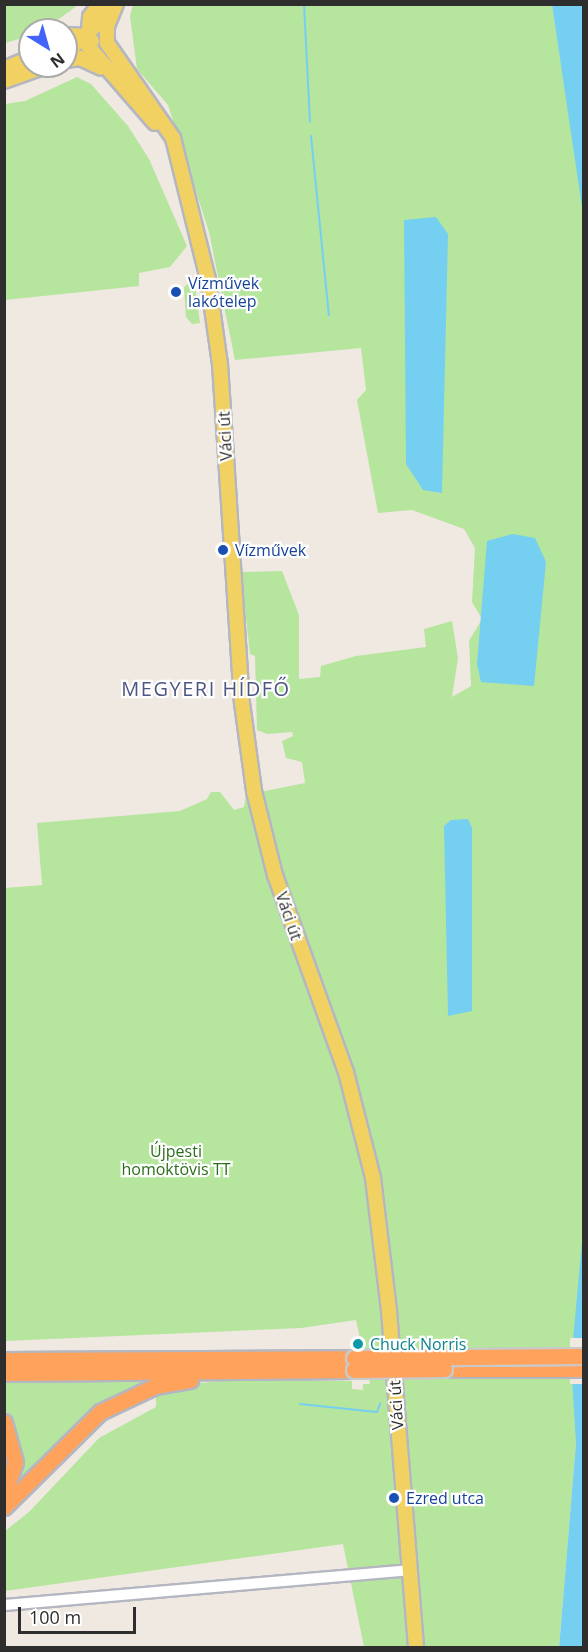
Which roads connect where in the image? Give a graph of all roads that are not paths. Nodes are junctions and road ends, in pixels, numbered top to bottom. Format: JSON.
{"nodes":[{"id":1,"x":100,"y":4,"type":"edge"},
{"id":2,"x":116,"y":5,"type":"edge"},
{"id":3,"x":90,"y":17,"type":"junction"},
{"id":4,"x":78,"y":27,"type":"edge"},
{"id":5,"x":78,"y":36,"type":"edge"},
{"id":6,"x":87,"y":36,"type":"junction"},
{"id":7,"x":78,"y":43,"type":"edge"},
{"id":8,"x":78,"y":60,"type":"edge"},
{"id":9,"x":18,"y":63,"type":"edge"},
{"id":10,"x":4,"y":69,"type":"edge"},
{"id":11,"x":118,"y":74,"type":"junction"},
{"id":12,"x":584,"y":1356,"type":"edge"},
{"id":13,"x":4,"y":1358,"type":"edge"},
{"id":14,"x":354,"y":1364,"type":"junction"},
{"id":15,"x":584,"y":1369,"type":"edge"},
{"id":16,"x":234,"y":1372,"type":"junction"},
{"id":17,"x":4,"y":1373,"type":"edge"},
{"id":18,"x":4,"y":1422,"type":"edge"},
{"id":19,"x":4,"y":1495,"type":"edge"},
{"id":20,"x":4,"y":1507,"type":"edge"},
{"id":21,"x":409,"y":1569,"type":"junction"},
{"id":22,"x":4,"y":1605,"type":"edge"},
{"id":23,"x":416,"y":1647,"type":"edge"}],
"edges":[{"from":1,"to":3,"type":"main road"},
{"from":2,"to":6,"type":"main road"},
{"from":2,"to":11,"type":"main road","name":"Váci út"},
{"from":3,"to":4,"type":"main road"},
{"from":3,"to":6,"type":"main road"},
{"from":5,"to":6,"type":"main road"},
{"from":6,"to":7,"type":"main road"},
{"from":6,"to":11,"type":"main road","name":"Váci út"},
{"from":8,"to":11,"type":"main road"},
{"from":9,"to":10,"type":"main road"},
{"from":11,"to":21,"type":"main road","name":"Váci út"},
{"from":12,"to":14,"type":"highway","bridge":true},
{"from":13,"to":14,"type":"highway"},
{"from":14,"to":15,"type":"highway","bridge":true},
{"from":14,"to":16,"type":"highway"},
{"from":16,"to":17,"type":"highway"},
{"from":16,"to":20,"type":"highway"},
{"from":18,"to":19,"type":"highway"},
{"from":21,"to":22,"type":"street"},
{"from":21,"to":23,"type":"main road","name":"Váci út"}]}
